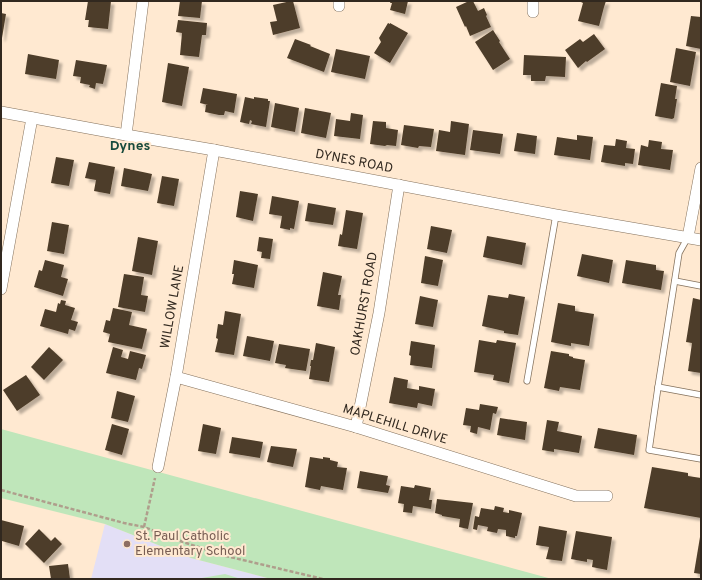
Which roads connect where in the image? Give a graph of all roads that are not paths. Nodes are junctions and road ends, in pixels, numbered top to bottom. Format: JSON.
{"nodes":[{"id":1,"x":143,"y":1,"type":"edge"},
{"id":2,"x":1,"y":112,"type":"edge"},
{"id":3,"x":32,"y":118,"type":"junction"},
{"id":4,"x":126,"y":135,"type":"junction"},
{"id":5,"x":214,"y":150,"type":"junction"},
{"id":6,"x":701,"y":168,"type":"edge"},
{"id":7,"x":399,"y":185,"type":"junction"},
{"id":8,"x":556,"y":215,"type":"junction"},
{"id":9,"x":688,"y":237,"type":"junction"},
{"id":10,"x":701,"y":240,"type":"edge"},
{"id":11,"x":675,"y":281,"type":"junction"},
{"id":12,"x":701,"y":286,"type":"edge"},
{"id":13,"x":1,"y":288,"type":"edge"},
{"id":14,"x":176,"y":377,"type":"junction"},
{"id":15,"x":527,"y":381,"type":"dead end"},
{"id":16,"x":658,"y":387,"type":"junction"},
{"id":17,"x":701,"y":395,"type":"edge"},
{"id":18,"x":356,"y":427,"type":"junction"},
{"id":19,"x":701,"y":459,"type":"edge"},
{"id":20,"x":158,"y":467,"type":"road end"},
{"id":21,"x":607,"y":496,"type":"dead end"}],
"edges":[{"from":1,"to":4,"type":"street"},
{"from":2,"to":3,"type":"street","name":"DYNES ROAD"},
{"from":3,"to":4,"type":"street","name":"DYNES ROAD"},
{"from":3,"to":13,"type":"street"},
{"from":4,"to":5,"type":"street","name":"DYNES ROAD"},
{"from":5,"to":7,"type":"street","name":"DYNES ROAD"},
{"from":5,"to":14,"type":"street","name":"WILLOW LANE"},
{"from":6,"to":9,"type":"street"},
{"from":7,"to":8,"type":"street","name":"DYNES ROAD"},
{"from":7,"to":18,"type":"street","name":"OAKHURST ROAD"},
{"from":8,"to":9,"type":"street","name":"DYNES ROAD"},
{"from":8,"to":15,"type":"lane"},
{"from":9,"to":10,"type":"street","name":"DYNES ROAD"},
{"from":9,"to":11,"type":"lane"},
{"from":11,"to":12,"type":"lane"},
{"from":11,"to":16,"type":"lane"},
{"from":14,"to":18,"type":"street","name":"MAPLEHILL DRIVE"},
{"from":14,"to":20,"type":"street","name":"WILLOW LANE"},
{"from":16,"to":17,"type":"lane"},
{"from":16,"to":19,"type":"lane"},
{"from":18,"to":21,"type":"street","name":"MAPLEHILL DRIVE"}]}
